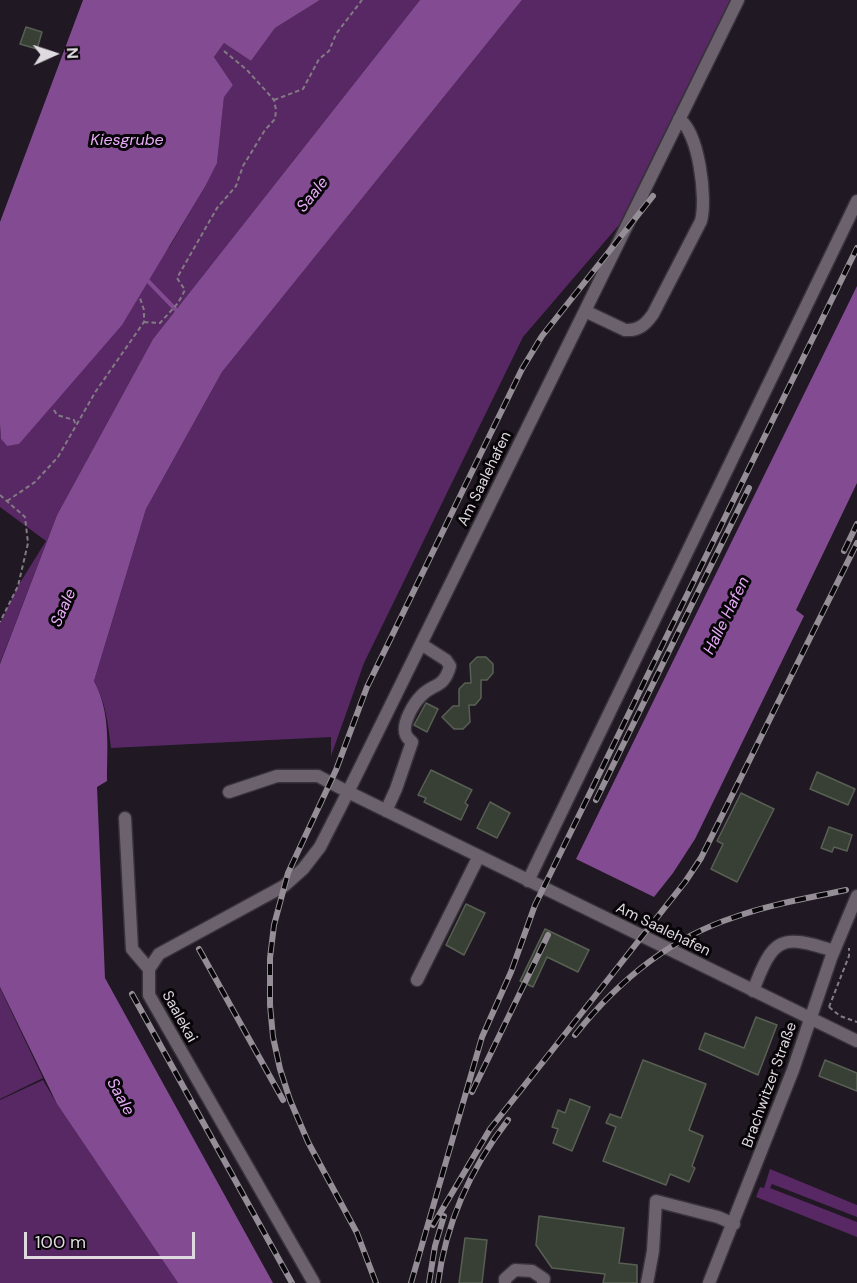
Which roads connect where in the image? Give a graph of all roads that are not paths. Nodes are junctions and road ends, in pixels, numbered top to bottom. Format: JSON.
{"nodes":[{"id":1,"x":738,"y":0,"type":"edge"},
{"id":2,"x":680,"y":119,"type":"junction"},
{"id":3,"x":857,"y":201,"type":"edge"},
{"id":4,"x":585,"y":311,"type":"junction"},
{"id":5,"x":421,"y":644,"type":"junction"},
{"id":6,"x":229,"y":792,"type":"dead end"},
{"id":7,"x":348,"y":792,"type":"junction"},
{"id":8,"x":386,"y":811,"type":"junction"},
{"id":9,"x":125,"y":818,"type":"dead end"},
{"id":10,"x":479,"y":856,"type":"junction"},
{"id":11,"x":528,"y":881,"type":"junction"},
{"id":12,"x":857,"y":896,"type":"edge"},
{"id":13,"x":834,"y":951,"type":"junction"},
{"id":14,"x":149,"y":969,"type":"junction"},
{"id":15,"x":417,"y":980,"type":"dead end"},
{"id":16,"x":753,"y":990,"type":"junction"},
{"id":17,"x":810,"y":1018,"type":"junction"},
{"id":18,"x":857,"y":1041,"type":"edge"},
{"id":19,"x":734,"y":1224,"type":"junction"},
{"id":20,"x":314,"y":1283,"type":"edge"},
{"id":21,"x":505,"y":1283,"type":"edge"},
{"id":22,"x":543,"y":1283,"type":"edge"},
{"id":23,"x":647,"y":1283,"type":"edge"},
{"id":24,"x":709,"y":1283,"type":"edge"}],
"edges":[{"from":1,"to":2,"type":"street","name":"Am Saalehafen"},
{"from":2,"to":4,"type":"street","name":"Am Saalehafen"},
{"from":2,"to":4,"type":"street"},
{"from":3,"to":11,"type":"street"},
{"from":4,"to":5,"type":"street","name":"Am Saalehafen"},
{"from":5,"to":7,"type":"street","name":"Am Saalehafen"},
{"from":5,"to":8,"type":"street"},
{"from":6,"to":7,"type":"street"},
{"from":7,"to":8,"type":"street","name":"Am Saalehafen"},
{"from":7,"to":14,"type":"street"},
{"from":8,"to":10,"type":"street","name":"Am Saalehafen"},
{"from":9,"to":14,"type":"street"},
{"from":10,"to":11,"type":"street","name":"Am Saalehafen"},
{"from":10,"to":15,"type":"street"},
{"from":11,"to":16,"type":"street","name":"Am Saalehafen"},
{"from":12,"to":13,"type":"street","name":"Brachwitzer Straße"},
{"from":13,"to":16,"type":"street"},
{"from":13,"to":17,"type":"street","name":"Brachwitzer Straße"},
{"from":14,"to":20,"type":"street","name":"Saalekai"},
{"from":16,"to":17,"type":"street","name":"Am Saalehafen"},
{"from":17,"to":18,"type":"street","name":"Am Saalehafen"},
{"from":17,"to":19,"type":"street","name":"Brachwitzer Straße"},
{"from":19,"to":23,"type":"street"},
{"from":19,"to":24,"type":"street","name":"Brachwitzer Straße"},
{"from":21,"to":22,"type":"street"}]}
